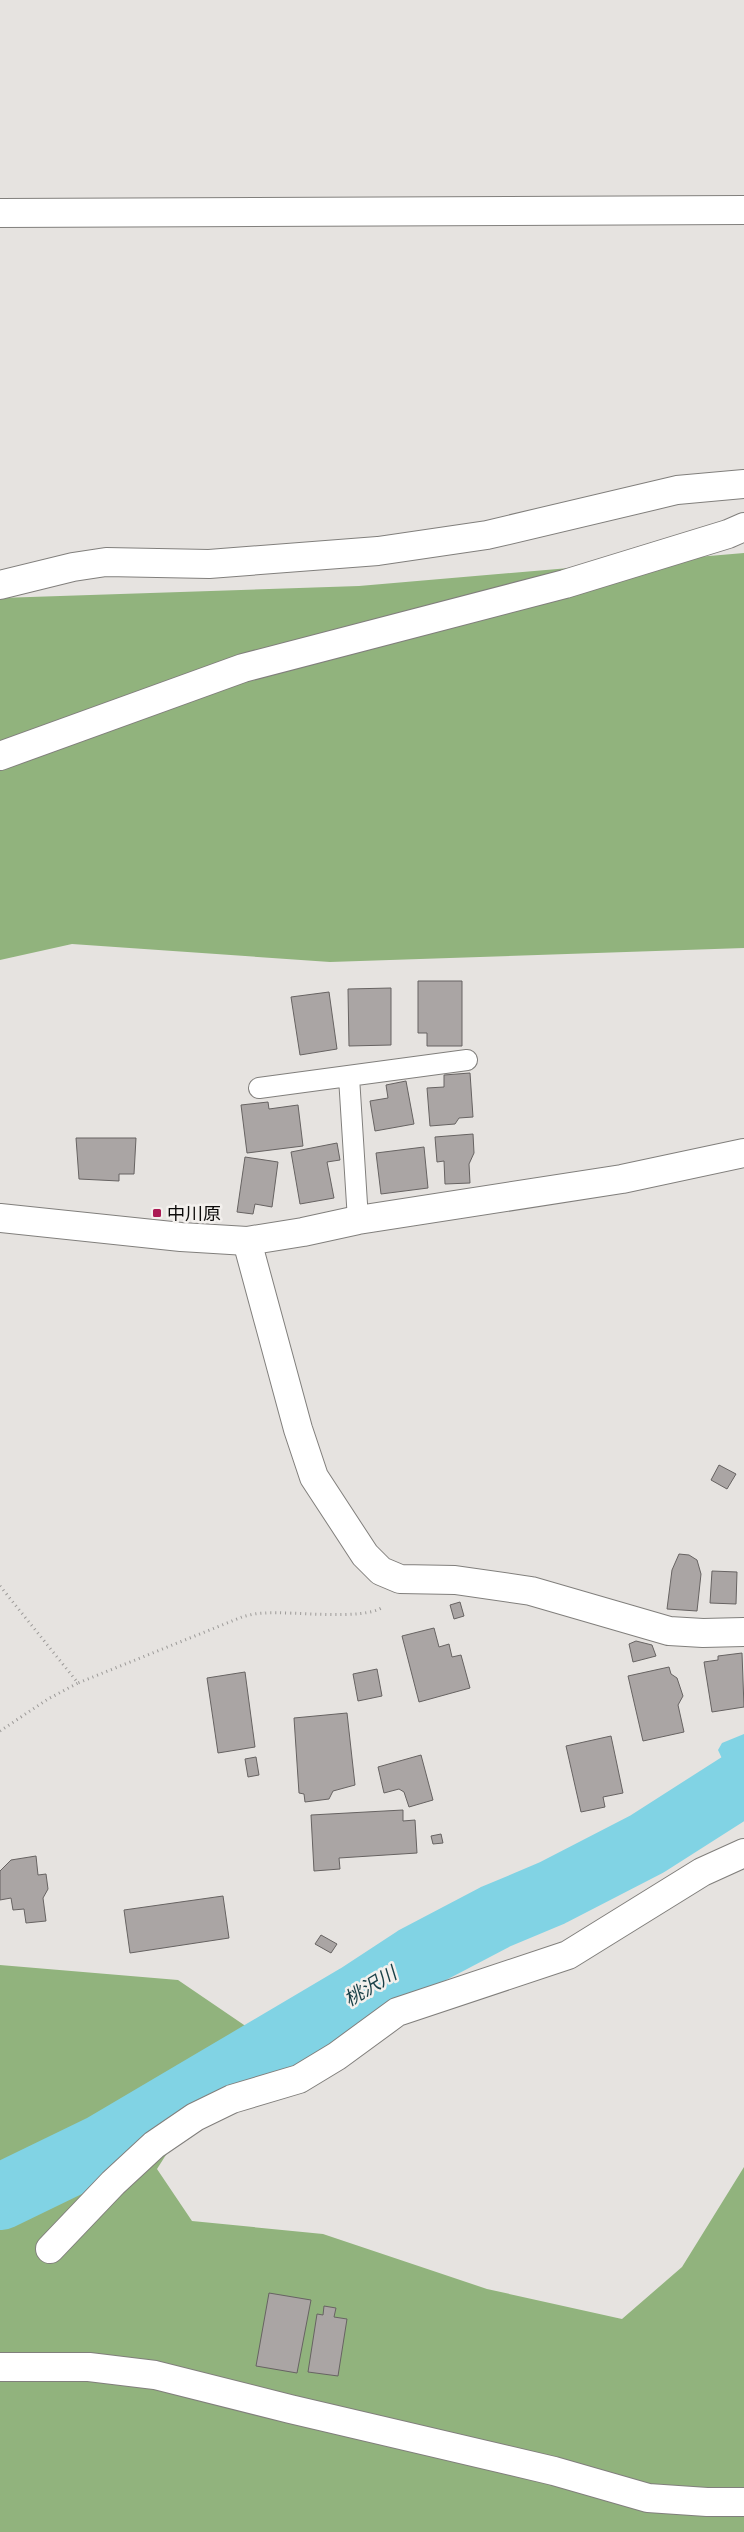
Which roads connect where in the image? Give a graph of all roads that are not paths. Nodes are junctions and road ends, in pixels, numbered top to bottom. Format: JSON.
{"nodes":[{"id":1,"x":744,"y":210,"type":"edge"},
{"id":2,"x":0,"y":213,"type":"edge"},
{"id":3,"x":744,"y":484,"type":"edge"},
{"id":4,"x":744,"y":526,"type":"edge"},
{"id":5,"x":0,"y":585,"type":"edge"},
{"id":6,"x":0,"y":756,"type":"edge"},
{"id":7,"x":467,"y":1060,"type":"dead end"},
{"id":8,"x":349,"y":1077,"type":"junction"},
{"id":9,"x":258,"y":1088,"type":"dead end"},
{"id":10,"x":744,"y":1153,"type":"edge"},
{"id":11,"x":0,"y":1218,"type":"edge"},
{"id":12,"x":358,"y":1220,"type":"junction"},
{"id":13,"x":247,"y":1241,"type":"junction"},
{"id":14,"x":744,"y":1632,"type":"edge"},
{"id":15,"x":744,"y":1853,"type":"edge"},
{"id":16,"x":50,"y":2249,"type":"dead end"},
{"id":17,"x":0,"y":2367,"type":"edge"},
{"id":18,"x":744,"y":2502,"type":"edge"}],
"edges":[{"from":1,"to":2,"type":"street"},
{"from":3,"to":5,"type":"street"},
{"from":4,"to":6,"type":"street"},
{"from":7,"to":8,"type":"lane"},
{"from":8,"to":9,"type":"lane"},
{"from":8,"to":12,"type":"lane"},
{"from":10,"to":12,"type":"street"},
{"from":11,"to":13,"type":"street"},
{"from":12,"to":13,"type":"street"},
{"from":13,"to":14,"type":"street"},
{"from":15,"to":16,"type":"street"},
{"from":17,"to":18,"type":"street"}]}
